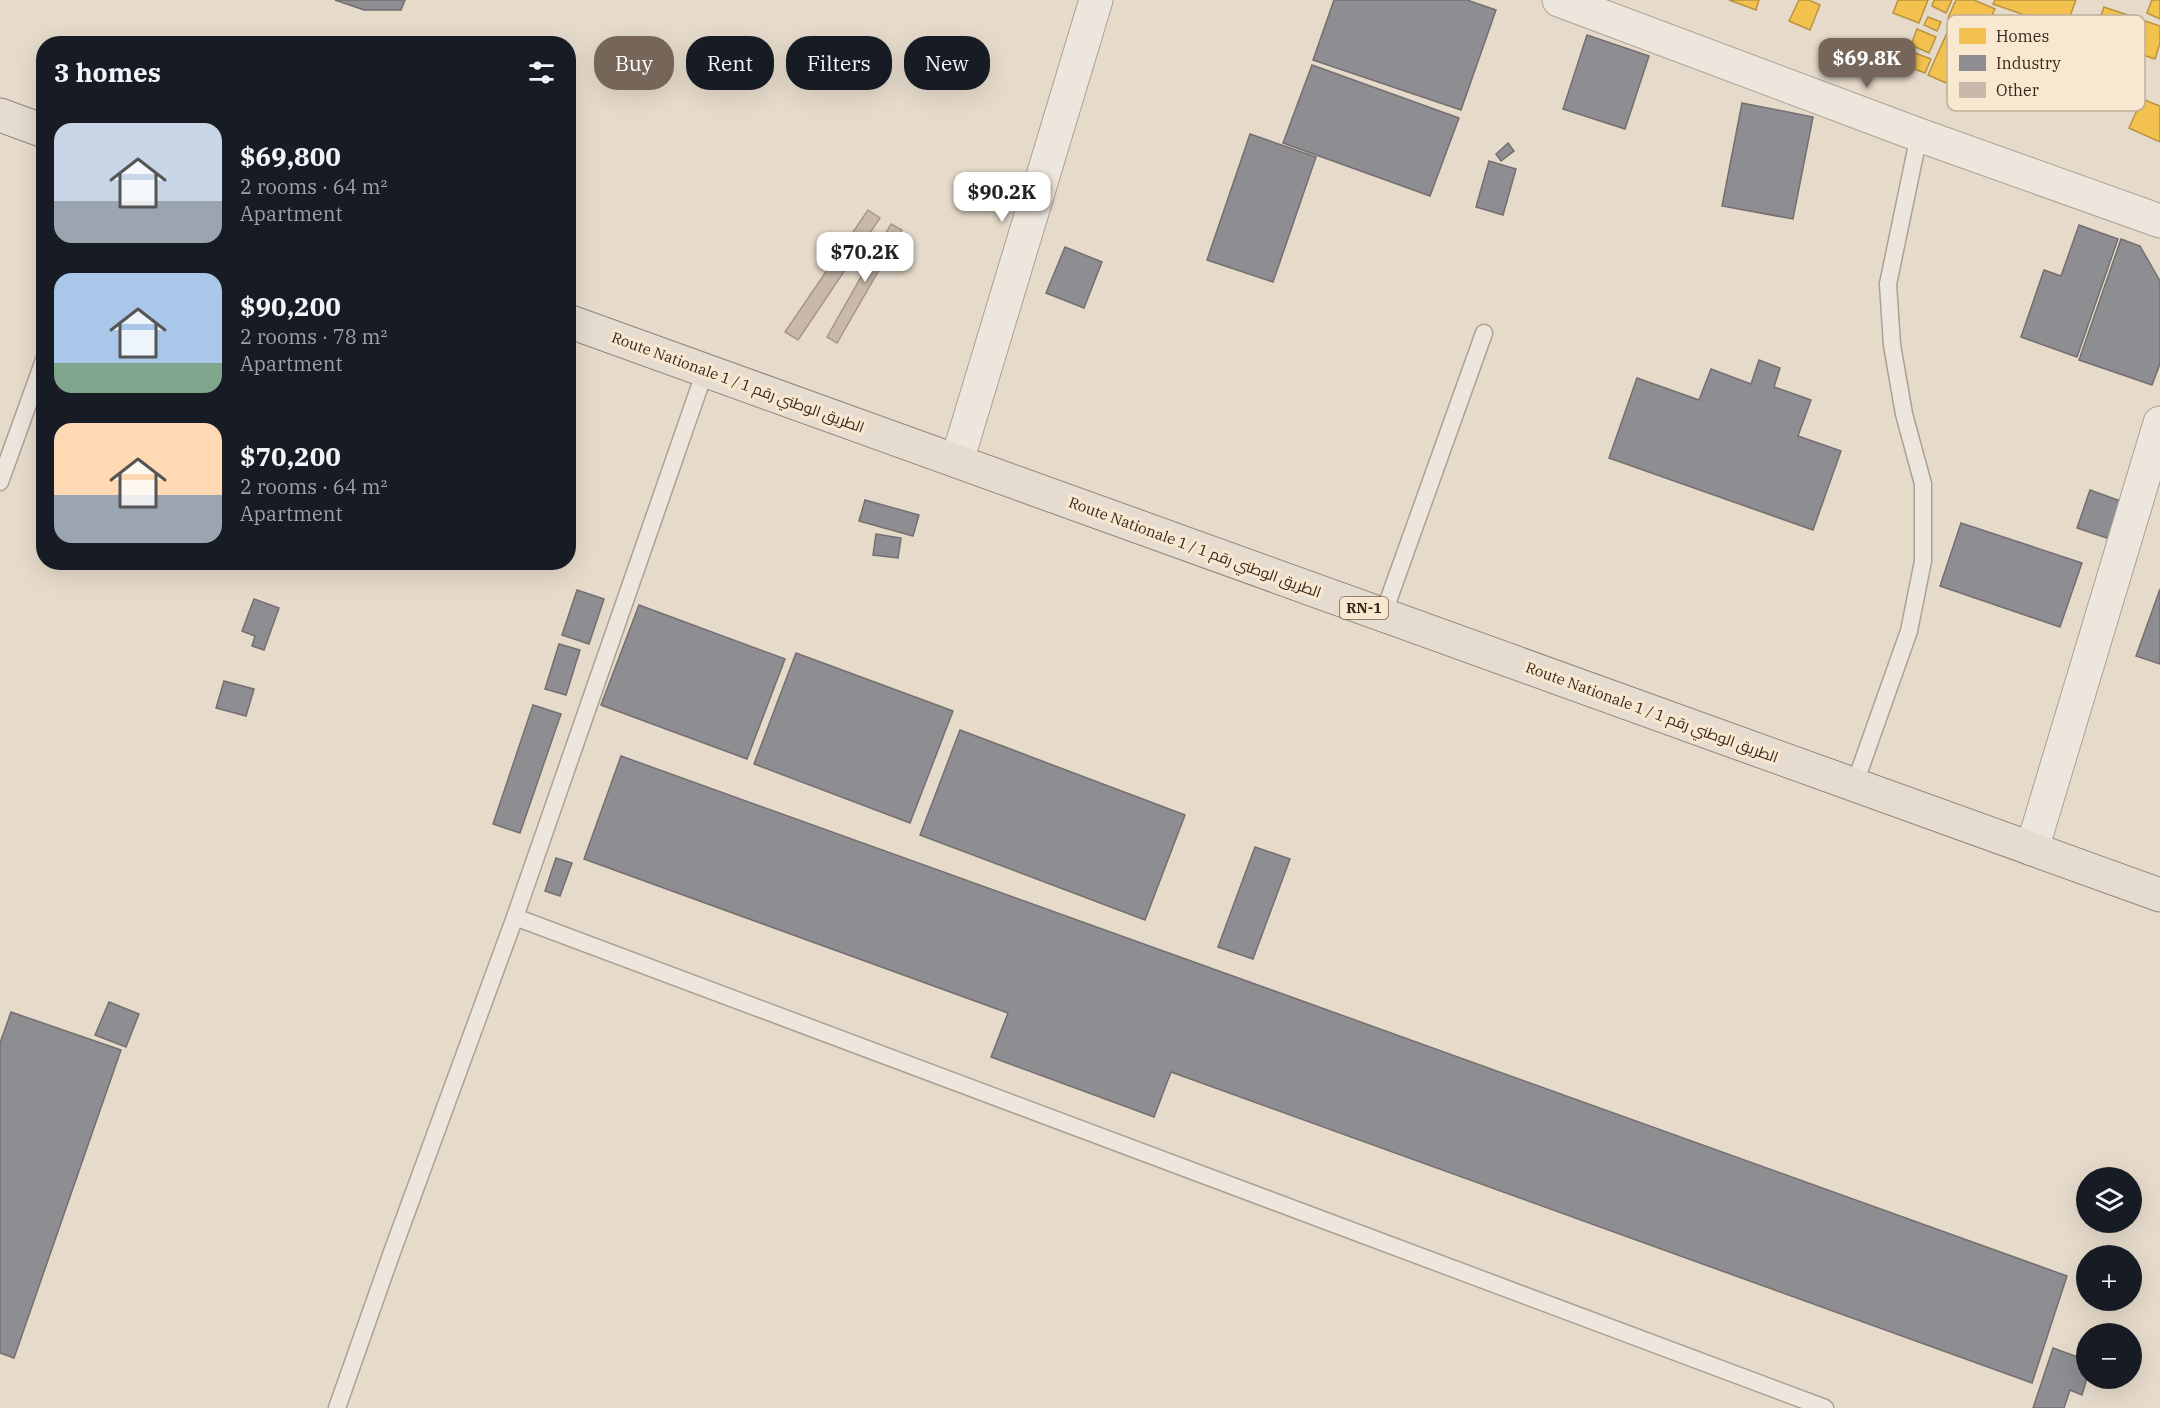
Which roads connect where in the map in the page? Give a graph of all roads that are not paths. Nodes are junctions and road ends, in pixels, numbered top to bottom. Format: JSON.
{"nodes":[{"id":1,"x":1096,"y":0,"type":"edge"},
{"id":2,"x":1559,"y":0,"type":"edge"},
{"id":3,"x":0,"y":115,"type":"edge"},
{"id":4,"x":36,"y":128,"type":"edge"},
{"id":5,"x":1919,"y":135,"type":"junction"},
{"id":6,"x":2160,"y":221,"type":"edge"},
{"id":7,"x":576,"y":324,"type":"edge"},
{"id":8,"x":1484,"y":333,"type":"dead end"},
{"id":9,"x":705,"y":371,"type":"junction"},
{"id":10,"x":36,"y":382,"type":"edge"},
{"id":11,"x":2160,"y":423,"type":"edge"},
{"id":12,"x":957,"y":460,"type":"junction"},
{"id":13,"x":0,"y":482,"type":"edge"},
{"id":14,"x":1383,"y":615,"type":"junction"},
{"id":15,"x":1854,"y":786,"type":"junction"},
{"id":16,"x":2032,"y":849,"type":"junction"},
{"id":17,"x":2160,"y":895,"type":"edge"},
{"id":18,"x":515,"y":917,"type":"junction"},
{"id":19,"x":337,"y":1408,"type":"edge"},
{"id":20,"x":1825,"y":1408,"type":"edge"}],
"edges":[{"from":1,"to":12,"type":"street"},
{"from":2,"to":5,"type":"street"},
{"from":3,"to":4,"type":"main road"},
{"from":5,"to":6,"type":"street"},
{"from":5,"to":15,"type":"lane"},
{"from":7,"to":9,"type":"main road","name":"Route Nationale 1 / الطريق الوطني رقم 1","number":"RN-1"},
{"from":8,"to":14,"type":"lane"},
{"from":9,"to":12,"type":"main road","name":"Route Nationale 1 / الطريق الوطني رقم 1","number":"RN-1"},
{"from":9,"to":18,"type":"lane"},
{"from":10,"to":13,"type":"lane"},
{"from":11,"to":16,"type":"street"},
{"from":12,"to":14,"type":"main road","name":"Route Nationale 1 / الطريق الوطني رقم 1","number":"RN-1"},
{"from":14,"to":15,"type":"main road","name":"Route Nationale 1 / الطريق الوطني رقم 1","number":"RN-1"},
{"from":15,"to":16,"type":"main road","name":"Route Nationale 1 / الطريق الوطني رقم 1","number":"RN-1"},
{"from":16,"to":17,"type":"main road","name":"Route Nationale 1 / الطريق الوطني رقم 1","number":"RN-1"},
{"from":18,"to":19,"type":"lane"},
{"from":18,"to":20,"type":"lane"}]}
